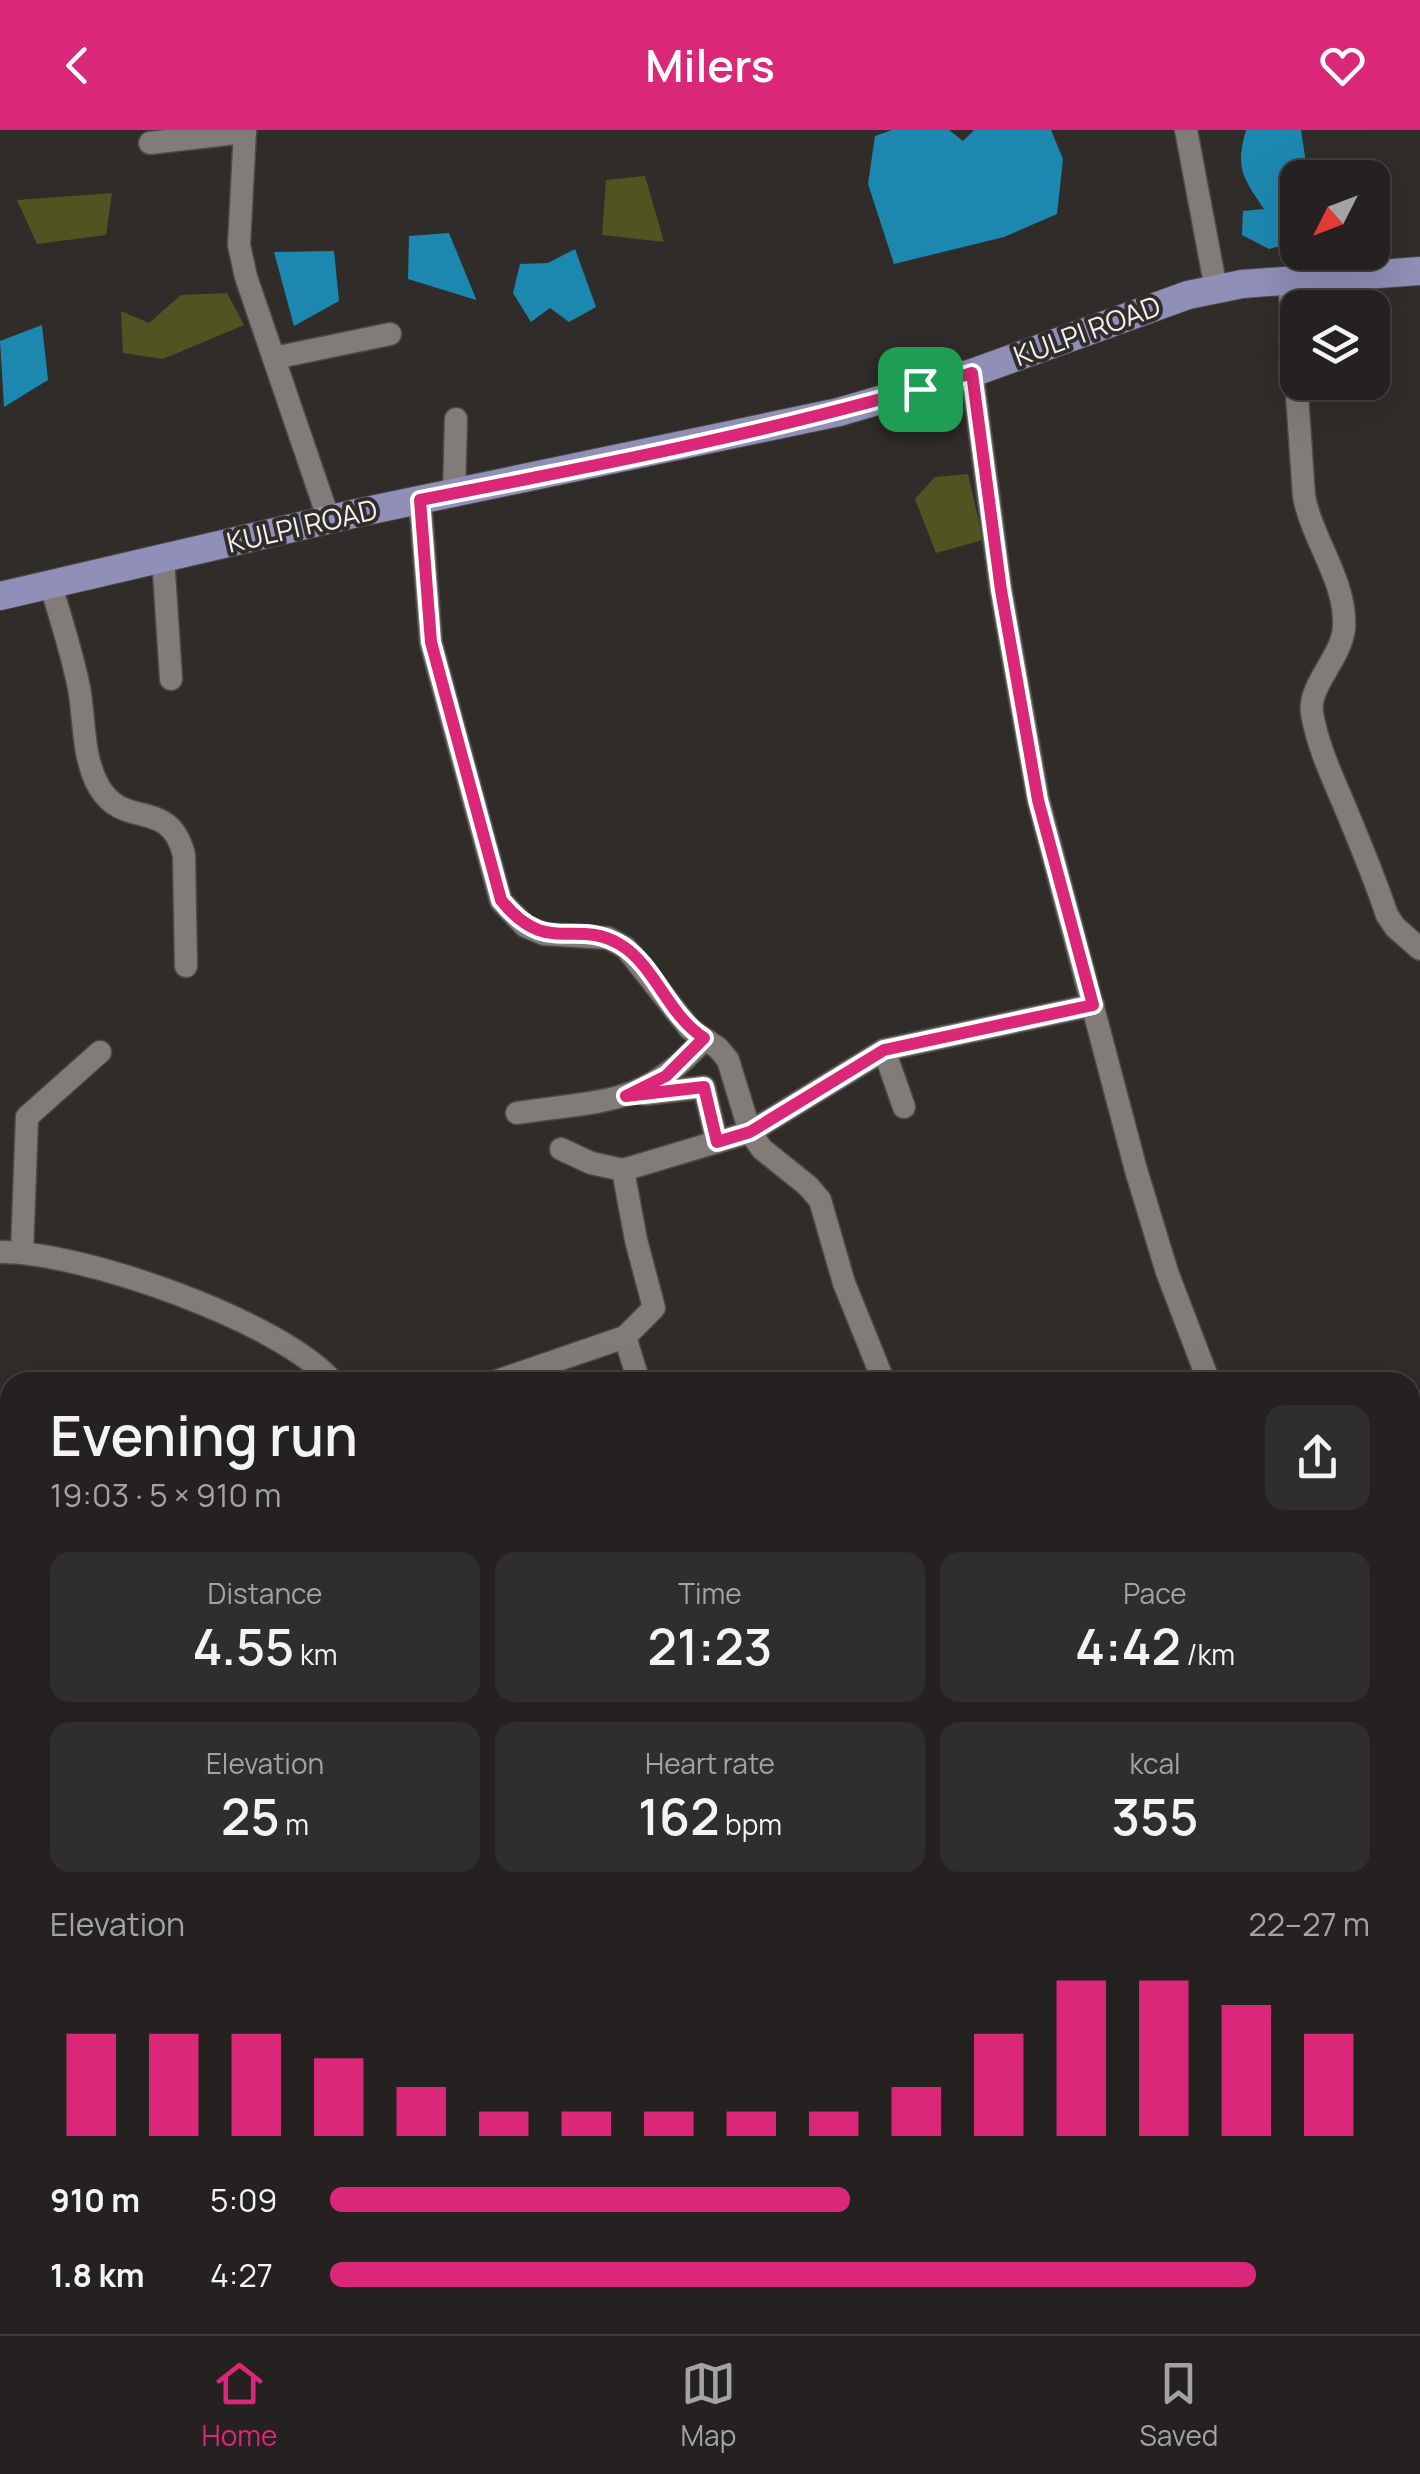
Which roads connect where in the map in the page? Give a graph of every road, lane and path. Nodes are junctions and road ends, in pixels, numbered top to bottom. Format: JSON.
{"nodes":[{"id":1,"x":1186,"y":130,"type":"edge"},
{"id":2,"x":245,"y":131,"type":"edge"},
{"id":3,"x":150,"y":143,"type":"dead end"},
{"id":4,"x":1420,"y":272,"type":"edge"},
{"id":5,"x":1289,"y":280,"type":"junction"},
{"id":6,"x":1216,"y":289,"type":"junction"},
{"id":7,"x":390,"y":334,"type":"dead end"},
{"id":8,"x":274,"y":358,"type":"junction"},
{"id":9,"x":972,"y":373,"type":"junction"},
{"id":10,"x":456,"y":419,"type":"dead end"},
{"id":11,"x":454,"y":493,"type":"junction"},
{"id":12,"x":420,"y":500,"type":"junction"},
{"id":13,"x":330,"y":520,"type":"junction"},
{"id":14,"x":163,"y":557,"type":"junction"},
{"id":15,"x":50,"y":583,"type":"junction"},
{"id":16,"x":0,"y":596,"type":"edge"},
{"id":17,"x":171,"y":679,"type":"dead end"},
{"id":18,"x":1420,"y":949,"type":"edge"},
{"id":19,"x":186,"y":966,"type":"dead end"},
{"id":20,"x":1093,"y":1005,"type":"junction"},
{"id":21,"x":704,"y":1038,"type":"junction"},
{"id":22,"x":884,"y":1050,"type":"junction"},
{"id":23,"x":100,"y":1052,"type":"dead end"},
{"id":24,"x":626,"y":1096,"type":"junction"},
{"id":25,"x":904,"y":1107,"type":"dead end"},
{"id":26,"x":517,"y":1113,"type":"dead end"},
{"id":27,"x":750,"y":1132,"type":"junction"},
{"id":28,"x":717,"y":1142,"type":"junction"},
{"id":29,"x":562,"y":1148,"type":"dead end"},
{"id":30,"x":624,"y":1170,"type":"junction"},
{"id":31,"x":11,"y":1252,"type":"edge"},
{"id":32,"x":625,"y":1338,"type":"junction"},
{"id":33,"x":321,"y":1372,"type":"edge"},
{"id":34,"x":524,"y":1372,"type":"edge"},
{"id":35,"x":636,"y":1372,"type":"edge"},
{"id":36,"x":880,"y":1372,"type":"edge"},
{"id":37,"x":1205,"y":1372,"type":"edge"}],
"edges":[{"from":1,"to":6,"type":"street"},
{"from":2,"to":3,"type":"street"},
{"from":2,"to":8,"type":"street"},
{"from":4,"to":5,"type":"main road","name":"KULPI ROAD"},
{"from":5,"to":6,"type":"main road","name":"KULPI ROAD"},
{"from":5,"to":18,"type":"street"},
{"from":6,"to":9,"type":"main road","name":"KULPI ROAD"},
{"from":7,"to":8,"type":"street"},
{"from":8,"to":13,"type":"street"},
{"from":9,"to":11,"type":"main road","name":"KULPI ROAD"},
{"from":9,"to":20,"type":"street"},
{"from":10,"to":11,"type":"street"},
{"from":11,"to":12,"type":"main road","name":"KULPI ROAD"},
{"from":12,"to":13,"type":"main road","name":"KULPI ROAD"},
{"from":12,"to":21,"type":"street"},
{"from":13,"to":14,"type":"main road","name":"KULPI ROAD"},
{"from":14,"to":15,"type":"main road","name":"KULPI ROAD"},
{"from":14,"to":17,"type":"street"},
{"from":15,"to":16,"type":"main road","name":"KULPI ROAD"},
{"from":15,"to":19,"type":"street"},
{"from":20,"to":22,"type":"street"},
{"from":20,"to":37,"type":"street"},
{"from":21,"to":24,"type":"street"},
{"from":21,"to":27,"type":"street"},
{"from":22,"to":25,"type":"street"},
{"from":22,"to":27,"type":"street"},
{"from":23,"to":31,"type":"street"},
{"from":24,"to":26,"type":"street"},
{"from":24,"to":28,"type":"street"},
{"from":27,"to":28,"type":"street"},
{"from":27,"to":36,"type":"street"},
{"from":28,"to":30,"type":"street"},
{"from":29,"to":30,"type":"street"},
{"from":30,"to":32,"type":"street"},
{"from":31,"to":33,"type":"street"},
{"from":32,"to":34,"type":"street"},
{"from":32,"to":35,"type":"street"}]}
